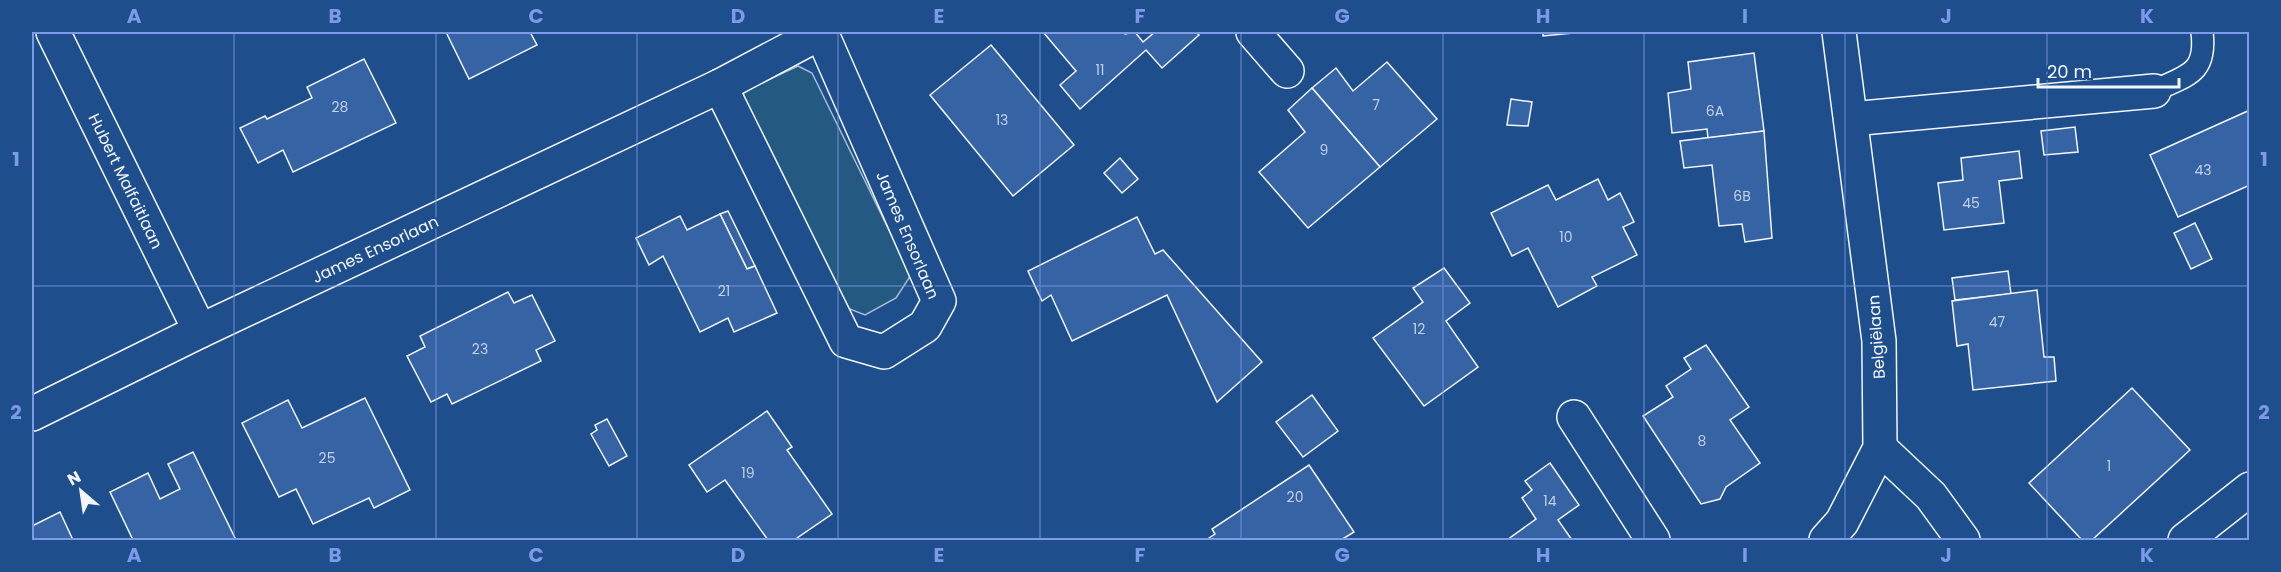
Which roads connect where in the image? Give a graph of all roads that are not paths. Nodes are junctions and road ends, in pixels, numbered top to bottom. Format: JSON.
{"nodes":[{"id":1,"x":53,"y":32,"type":"edge"},
{"id":2,"x":821,"y":32,"type":"edge"},
{"id":3,"x":1253,"y":32,"type":"edge"},
{"id":4,"x":1839,"y":32,"type":"edge"},
{"id":5,"x":2202,"y":32,"type":"edge"},
{"id":6,"x":783,"y":41,"type":"edge"},
{"id":7,"x":1287,"y":71,"type":"dead end"},
{"id":8,"x":720,"y":86,"type":"junction"},
{"id":9,"x":2154,"y":91,"type":"joint"},
{"id":10,"x":1851,"y":119,"type":"junction"},
{"id":11,"x":200,"y":331,"type":"junction"},
{"id":12,"x":32,"y":414,"type":"edge"},
{"id":13,"x":1574,"y":417,"type":"dead end"},
{"id":14,"x":1880,"y":448,"type":"junction"},
{"id":15,"x":2250,"y":489,"type":"edge"},
{"id":16,"x":1653,"y":540,"type":"edge"},
{"id":17,"x":1826,"y":540,"type":"edge"},
{"id":18,"x":1963,"y":540,"type":"edge"},
{"id":19,"x":2185,"y":540,"type":"edge"}],
"edges":[{"from":1,"to":11,"type":"street","name":"Hubert Malfaitlaan"},
{"from":2,"to":6,"type":"street","name":"James Ensorlaan"},
{"from":2,"to":8,"type":"street","name":"James Ensorlaan"},
{"from":3,"to":7,"type":"street"},
{"from":4,"to":10,"type":"street","name":"Belgiëlaan"},
{"from":5,"to":9,"type":"lane"},
{"from":6,"to":8,"type":"street","name":"James Ensorlaan"},
{"from":8,"to":11,"type":"street","name":"James Ensorlaan"},
{"from":9,"to":10,"type":"street"},
{"from":10,"to":14,"type":"street","name":"Belgiëlaan"},
{"from":11,"to":12,"type":"street","name":"James Ensorlaan"},
{"from":13,"to":16,"type":"street"},
{"from":14,"to":17,"type":"street","name":"Belgiëlaan"},
{"from":14,"to":18,"type":"street"},
{"from":15,"to":19,"type":"street"}]}
